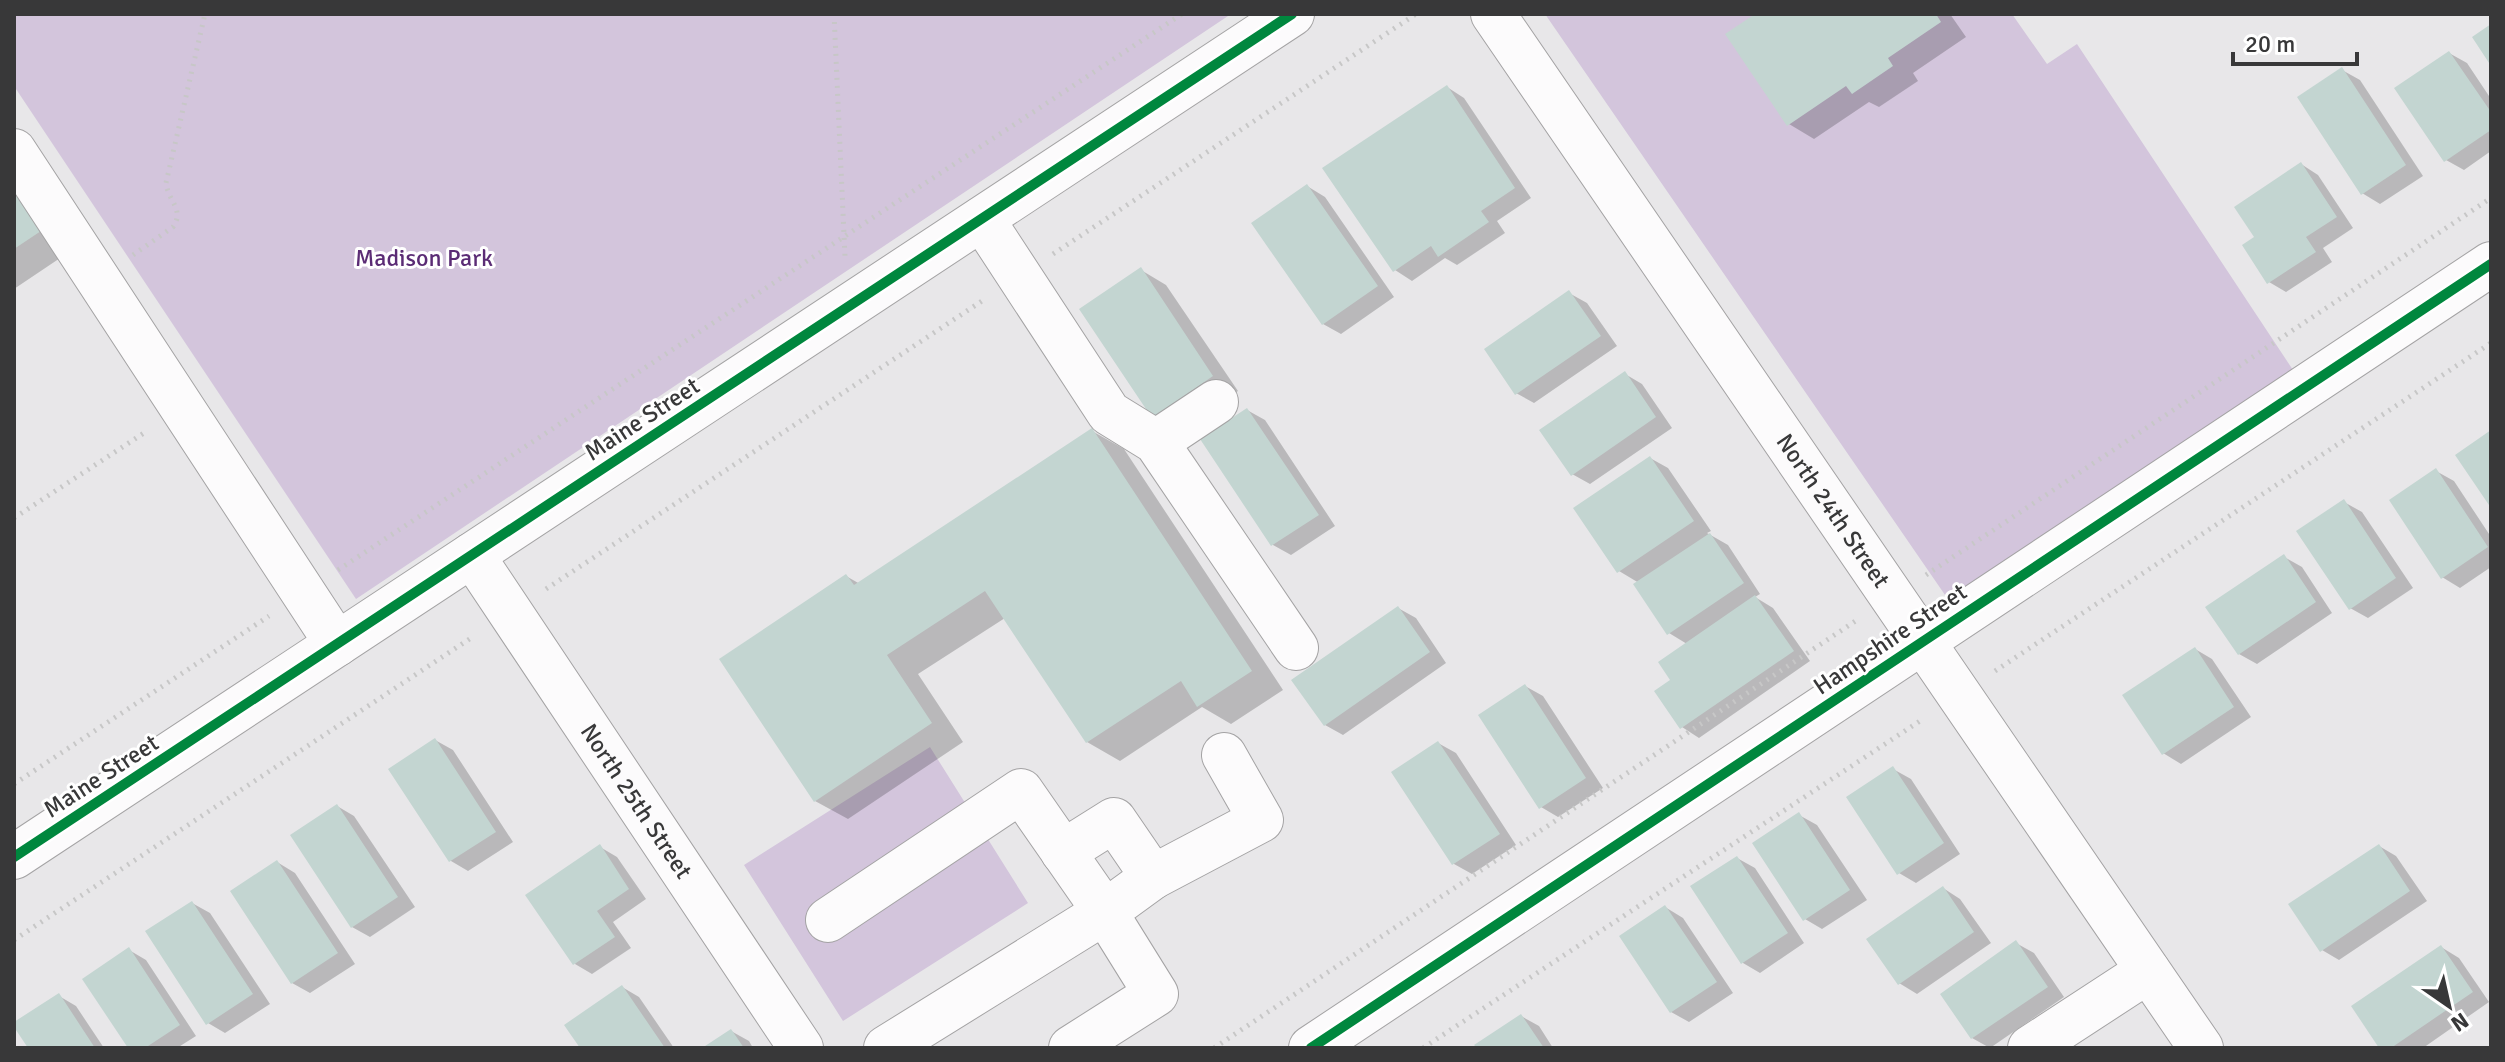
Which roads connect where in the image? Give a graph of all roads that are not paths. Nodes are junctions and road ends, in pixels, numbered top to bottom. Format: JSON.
{"nodes":[{"id":1,"x":1292,"y":14,"type":"edge"},
{"id":2,"x":1493,"y":14,"type":"edge"},
{"id":3,"x":14,"y":151,"type":"edge"},
{"id":4,"x":982,"y":219,"type":"junction"},
{"id":5,"x":2491,"y":264,"type":"edge"},
{"id":6,"x":1216,"y":402,"type":"dead end"},
{"id":7,"x":1156,"y":442,"type":"junction"},
{"id":8,"x":472,"y":555,"type":"junction"},
{"id":9,"x":1922,"y":641,"type":"junction"},
{"id":10,"x":337,"y":644,"type":"junction"},
{"id":11,"x":1296,"y":648,"type":"dead end"},
{"id":12,"x":1224,"y":755,"type":"dead end"},
{"id":13,"x":1063,"y":852,"type":"junction"},
{"id":14,"x":14,"y":857,"type":"edge"},
{"id":15,"x":1153,"y":877,"type":"junction"},
{"id":16,"x":1105,"y":912,"type":"junction"},
{"id":17,"x":828,"y":920,"type":"dead end"},
{"id":18,"x":2148,"y":971,"type":"junction"},
{"id":19,"x":801,"y":1048,"type":"edge"},
{"id":20,"x":886,"y":1048,"type":"edge"},
{"id":21,"x":1071,"y":1048,"type":"edge"},
{"id":22,"x":1311,"y":1048,"type":"edge"},
{"id":23,"x":2030,"y":1048,"type":"edge"},
{"id":24,"x":2201,"y":1048,"type":"edge"}],
"edges":[{"from":1,"to":4,"type":"street","name":"Maine Street"},
{"from":2,"to":9,"type":"street","name":"North 24th Street"},
{"from":3,"to":10,"type":"street"},
{"from":4,"to":7,"type":"street"},
{"from":4,"to":8,"type":"street","name":"Maine Street"},
{"from":5,"to":9,"type":"street","name":"Hampshire Street"},
{"from":6,"to":7,"type":"street"},
{"from":7,"to":11,"type":"street"},
{"from":8,"to":10,"type":"street","name":"Maine Street"},
{"from":8,"to":19,"type":"street","name":"North 25th Street"},
{"from":9,"to":18,"type":"street","name":"North 24th Street"},
{"from":9,"to":22,"type":"street","name":"Hampshire Street"},
{"from":10,"to":14,"type":"street","name":"Maine Street"},
{"from":12,"to":15,"type":"street"},
{"from":13,"to":15,"type":"street"},
{"from":13,"to":16,"type":"street"},
{"from":13,"to":17,"type":"street"},
{"from":15,"to":16,"type":"street"},
{"from":16,"to":20,"type":"street"},
{"from":16,"to":21,"type":"street"},
{"from":18,"to":23,"type":"street"},
{"from":18,"to":24,"type":"street","name":"North 24th Street"}]}
